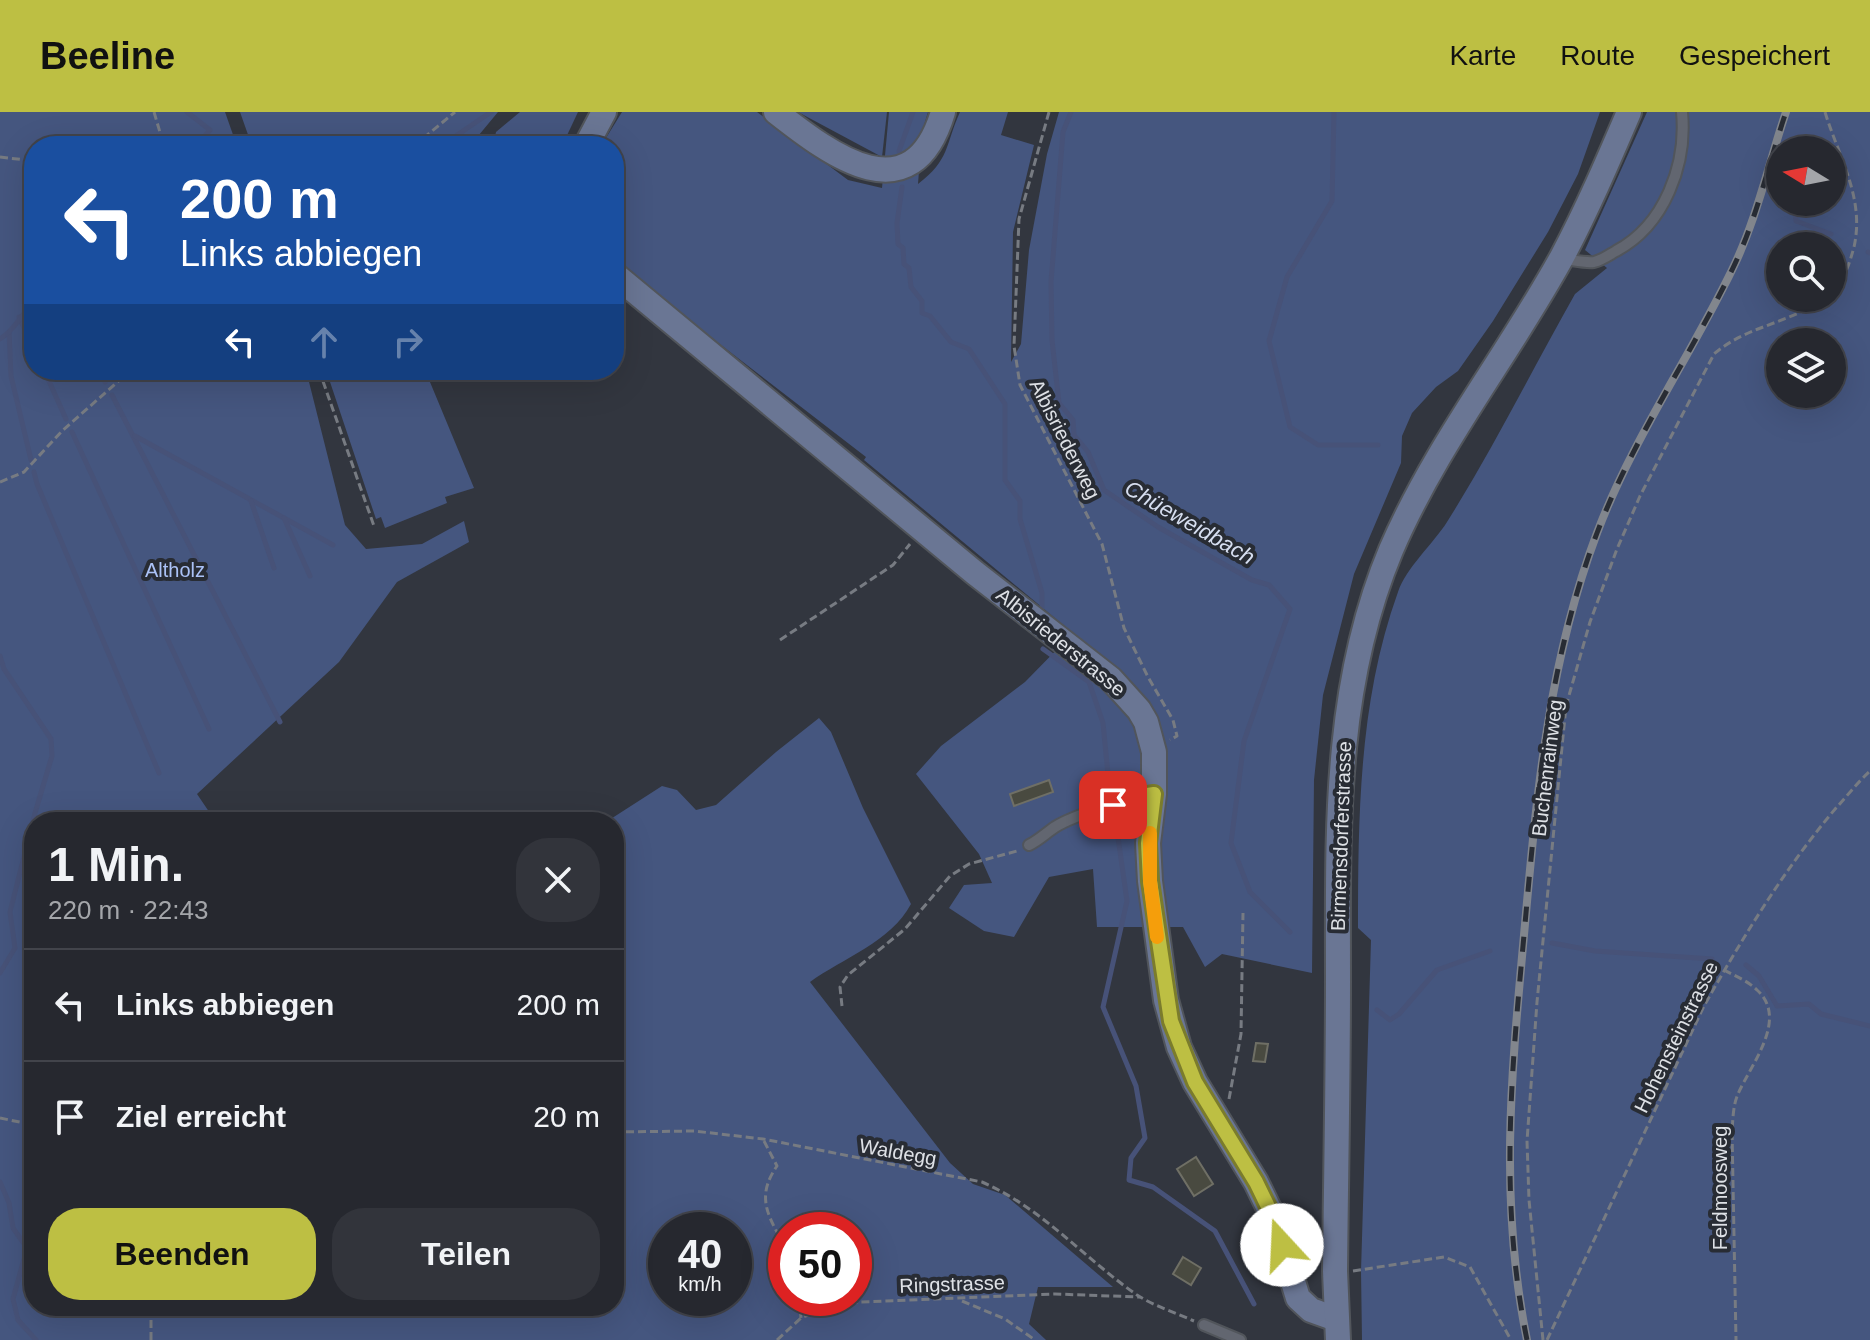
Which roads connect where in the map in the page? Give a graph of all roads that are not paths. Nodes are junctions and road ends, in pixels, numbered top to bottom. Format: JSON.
{"nodes":[{"id":1,"x":604,"y":112,"type":"edge"},
{"id":2,"x":776,"y":112,"type":"edge"},
{"id":3,"x":943,"y":112,"type":"edge"},
{"id":4,"x":1629,"y":112,"type":"edge"},
{"id":5,"x":1682,"y":112,"type":"edge"},
{"id":6,"x":591,"y":136,"type":"edge"},
{"id":7,"x":1561,"y":259,"type":"junction"},
{"id":8,"x":624,"y":282,"type":"edge"},
{"id":9,"x":1154,"y":794,"type":"junction"},
{"id":10,"x":1029,"y":845,"type":"road end"},
{"id":11,"x":1204,"y":1325,"type":"road end"},
{"id":12,"x":1337,"y":1330,"type":"edge"},
{"id":13,"x":1240,"y":1340,"type":"edge"}],
"edges":[{"from":1,"to":6,"type":"main road"},
{"from":2,"to":3,"type":"main road"},
{"from":4,"to":7,"type":"main road","name":"Birmensdorferstrasse"},
{"from":5,"to":7,"type":"lane"},
{"from":7,"to":12,"type":"main road","name":"Birmensdorferstrasse"},
{"from":8,"to":9,"type":"main road","name":"Albisriederstrasse"},
{"from":9,"to":10,"type":"lane"},
{"from":9,"to":12,"type":"main road","name":"Albisriederstrasse"},
{"from":11,"to":13,"type":"lane"}]}
